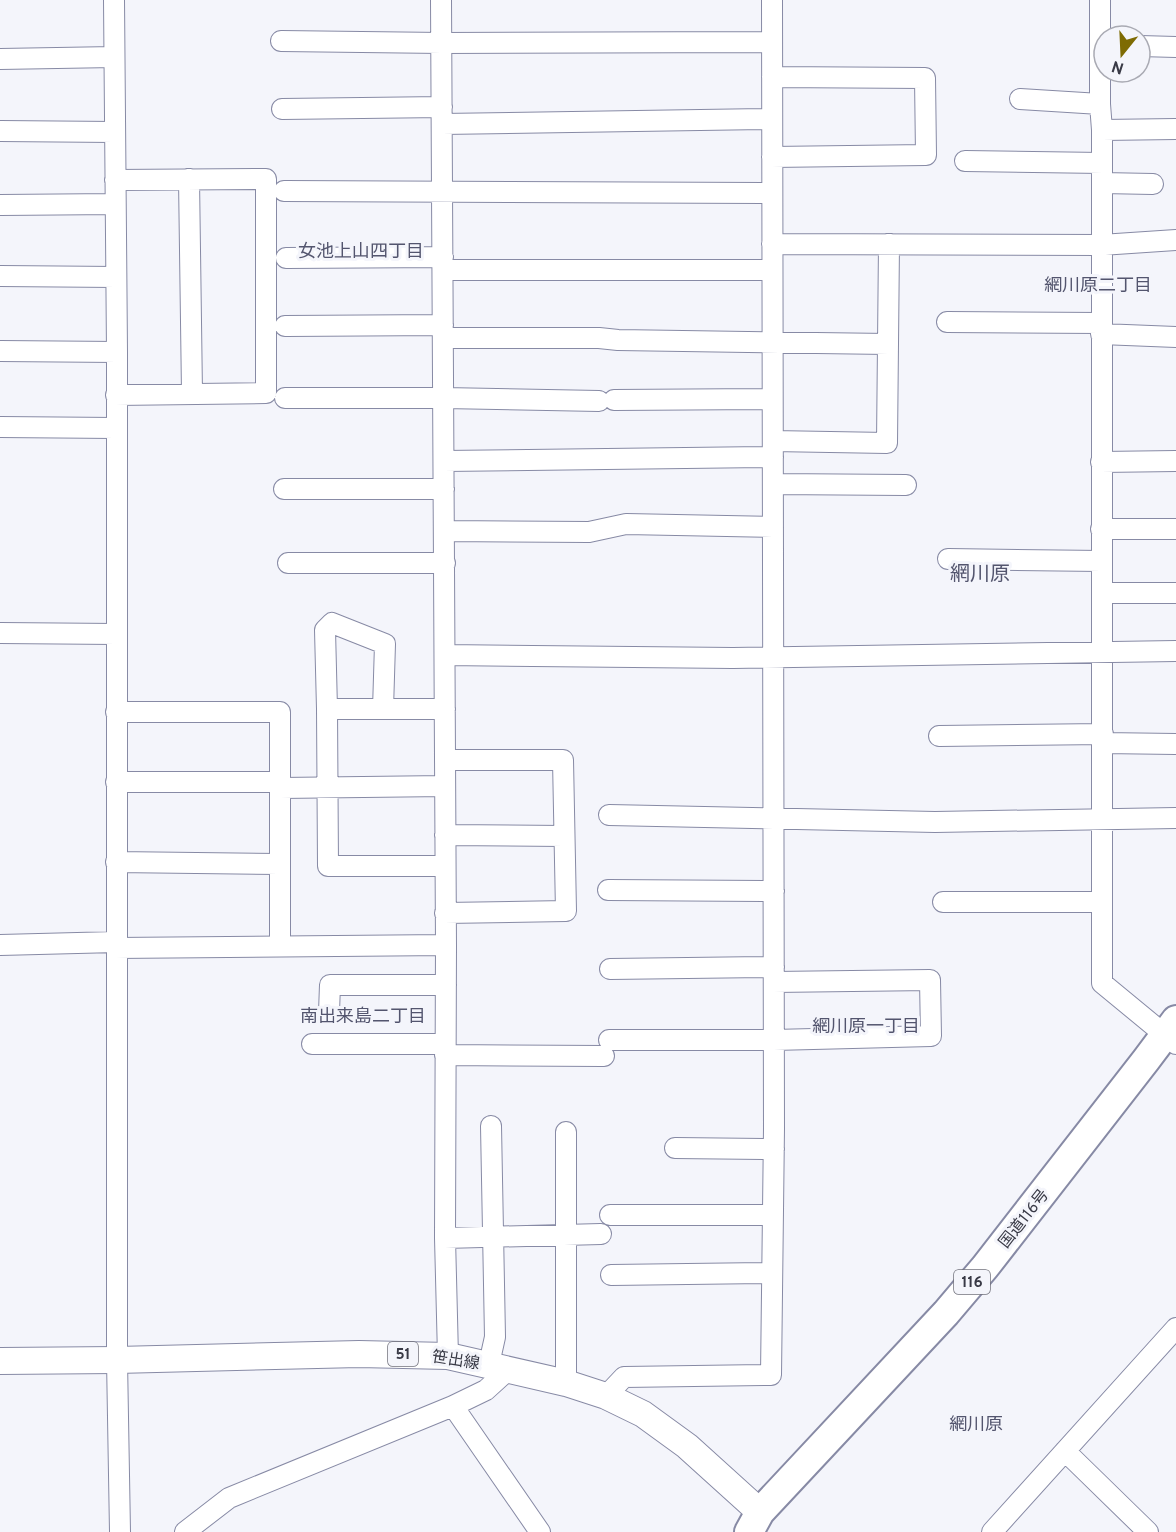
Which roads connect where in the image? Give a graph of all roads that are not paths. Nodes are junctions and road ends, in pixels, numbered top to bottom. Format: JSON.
{"nodes":[{"id":1,"x":114,"y":0,"type":"edge"},
{"id":2,"x":441,"y":0,"type":"edge"},
{"id":3,"x":772,"y":0,"type":"edge"},
{"id":4,"x":1100,"y":0,"type":"edge"},
{"id":5,"x":1101,"y":24,"type":"edge"},
{"id":6,"x":281,"y":40,"type":"dead end"},
{"id":7,"x":772,"y":42,"type":"junction"},
{"id":8,"x":442,"y":43,"type":"junction"},
{"id":9,"x":1152,"y":46,"type":"edge"},
{"id":10,"x":1176,"y":46,"type":"edge"},
{"id":11,"x":114,"y":57,"type":"junction"},
{"id":12,"x":0,"y":59,"type":"edge"},
{"id":13,"x":772,"y":77,"type":"junction"},
{"id":14,"x":1101,"y":84,"type":"edge"},
{"id":15,"x":1020,"y":99,"type":"dead end"},
{"id":16,"x":1100,"y":104,"type":"junction"},
{"id":17,"x":282,"y":109,"type":"dead end"},
{"id":18,"x":442,"y":116,"type":"junction"},
{"id":19,"x":772,"y":119,"type":"junction"},
{"id":20,"x":1102,"y":129,"type":"junction"},
{"id":21,"x":1176,"y":129,"type":"edge"},
{"id":22,"x":0,"y":131,"type":"edge"},
{"id":23,"x":114,"y":132,"type":"junction"},
{"id":24,"x":772,"y":157,"type":"junction"},
{"id":25,"x":965,"y":161,"type":"dead end"},
{"id":26,"x":1102,"y":173,"type":"junction"},
{"id":27,"x":189,"y":179,"type":"junction"},
{"id":28,"x":115,"y":180,"type":"junction"},
{"id":29,"x":1153,"y":184,"type":"dead end"},
{"id":30,"x":284,"y":191,"type":"dead end"},
{"id":31,"x":442,"y":193,"type":"junction"},
{"id":32,"x":772,"y":193,"type":"junction"},
{"id":33,"x":115,"y":204,"type":"junction"},
{"id":34,"x":0,"y":205,"type":"edge"},
{"id":35,"x":1176,"y":240,"type":"edge"},
{"id":36,"x":772,"y":244,"type":"junction"},
{"id":37,"x":889,"y":244,"type":"junction"},
{"id":38,"x":1101,"y":245,"type":"junction"},
{"id":39,"x":286,"y":258,"type":"dead end"},
{"id":40,"x":443,"y":263,"type":"junction"},
{"id":41,"x":772,"y":270,"type":"junction"},
{"id":42,"x":0,"y":276,"type":"edge"},
{"id":43,"x":116,"y":277,"type":"junction"},
{"id":44,"x":946,"y":322,"type":"dead end"},
{"id":45,"x":285,"y":326,"type":"dead end"},
{"id":46,"x":1101,"y":328,"type":"junction"},
{"id":47,"x":443,"y":331,"type":"junction"},
{"id":48,"x":1176,"y":337,"type":"edge"},
{"id":49,"x":772,"y":342,"type":"junction"},
{"id":50,"x":888,"y":344,"type":"junction"},
{"id":51,"x":0,"y":351,"type":"edge"},
{"id":52,"x":117,"y":352,"type":"junction"},
{"id":53,"x":192,"y":393,"type":"junction"},
{"id":54,"x":116,"y":395,"type":"junction"},
{"id":55,"x":285,"y":398,"type":"dead end"},
{"id":56,"x":444,"y":398,"type":"junction"},
{"id":57,"x":772,"y":399,"type":"junction"},
{"id":58,"x":0,"y":427,"type":"edge"},
{"id":59,"x":115,"y":428,"type":"junction"},
{"id":60,"x":773,"y":449,"type":"junction"},
{"id":61,"x":444,"y":461,"type":"junction"},
{"id":62,"x":1176,"y":461,"type":"edge"},
{"id":63,"x":1101,"y":462,"type":"junction"},
{"id":64,"x":773,"y":484,"type":"junction"},
{"id":65,"x":906,"y":485,"type":"dead end"},
{"id":66,"x":284,"y":489,"type":"dead end"},
{"id":67,"x":444,"y":489,"type":"junction"},
{"id":68,"x":773,"y":527,"type":"junction"},
{"id":69,"x":1101,"y":529,"type":"junction"},
{"id":70,"x":1176,"y":529,"type":"edge"},
{"id":71,"x":444,"y":531,"type":"junction"},
{"id":72,"x":948,"y":559,"type":"dead end"},
{"id":73,"x":1101,"y":561,"type":"junction"},
{"id":74,"x":288,"y":564,"type":"dead end"},
{"id":75,"x":444,"y":564,"type":"junction"},
{"id":76,"x":1102,"y":593,"type":"junction"},
{"id":77,"x":1176,"y":593,"type":"edge"},
{"id":78,"x":0,"y":633,"type":"edge"},
{"id":79,"x":116,"y":634,"type":"junction"},
{"id":80,"x":1103,"y":651,"type":"junction"},
{"id":81,"x":1176,"y":651,"type":"edge"},
{"id":82,"x":445,"y":655,"type":"junction"},
{"id":83,"x":774,"y":656,"type":"junction"},
{"id":84,"x":327,"y":709,"type":"junction"},
{"id":85,"x":383,"y":709,"type":"junction"},
{"id":86,"x":445,"y":709,"type":"junction"},
{"id":87,"x":116,"y":712,"type":"junction"},
{"id":88,"x":939,"y":736,"type":"dead end"},
{"id":89,"x":1102,"y":739,"type":"junction"},
{"id":90,"x":1176,"y":744,"type":"edge"},
{"id":91,"x":445,"y":760,"type":"junction"},
{"id":92,"x":116,"y":782,"type":"junction"},
{"id":93,"x":281,"y":785,"type":"junction"},
{"id":94,"x":445,"y":786,"type":"junction"},
{"id":95,"x":327,"y":787,"type":"junction"},
{"id":96,"x":609,"y":815,"type":"dead end"},
{"id":97,"x":1176,"y":818,"type":"edge"},
{"id":98,"x":774,"y":819,"type":"junction"},
{"id":99,"x":1102,"y":820,"type":"junction"},
{"id":100,"x":445,"y":835,"type":"junction"},
{"id":101,"x":564,"y":836,"type":"junction"},
{"id":102,"x":116,"y":862,"type":"junction"},
{"id":103,"x":279,"y":864,"type":"junction"},
{"id":104,"x":445,"y":866,"type":"junction"},
{"id":105,"x":608,"y":890,"type":"dead end"},
{"id":106,"x":774,"y":891,"type":"junction"},
{"id":107,"x":943,"y":902,"type":"dead end"},
{"id":108,"x":1102,"y":902,"type":"junction"},
{"id":109,"x":445,"y":913,"type":"junction"},
{"id":110,"x":0,"y":945,"type":"edge"},
{"id":111,"x":116,"y":945,"type":"junction"},
{"id":112,"x":446,"y":945,"type":"junction"},
{"id":113,"x":280,"y":946,"type":"junction"},
{"id":114,"x":610,"y":969,"type":"dead end"},
{"id":115,"x":774,"y":974,"type":"junction"},
{"id":116,"x":446,"y":986,"type":"junction"},
{"id":117,"x":329,"y":1011,"type":"dead end"},
{"id":118,"x":1172,"y":1033,"type":"edge"},
{"id":119,"x":774,"y":1040,"type":"junction"},
{"id":120,"x":312,"y":1044,"type":"dead end"},
{"id":121,"x":445,"y":1050,"type":"junction"},
{"id":122,"x":491,"y":1126,"type":"dead end"},
{"id":123,"x":566,"y":1132,"type":"dead end"},
{"id":124,"x":675,"y":1148,"type":"dead end"},
{"id":125,"x":774,"y":1149,"type":"junction"},
{"id":126,"x":610,"y":1215,"type":"dead end"},
{"id":127,"x":773,"y":1215,"type":"junction"},
{"id":128,"x":601,"y":1234,"type":"dead end"},
{"id":129,"x":565,"y":1235,"type":"junction"},
{"id":130,"x":493,"y":1236,"type":"junction"},
{"id":131,"x":445,"y":1238,"type":"junction"},
{"id":132,"x":772,"y":1274,"type":"junction"},
{"id":133,"x":611,"y":1275,"type":"dead end"},
{"id":134,"x":1176,"y":1328,"type":"edge"},
{"id":135,"x":448,"y":1356,"type":"junction"},
{"id":136,"x":117,"y":1360,"type":"junction"},
{"id":137,"x":0,"y":1361,"type":"edge"},
{"id":138,"x":499,"y":1366,"type":"junction"},
{"id":139,"x":566,"y":1383,"type":"junction"},
{"id":140,"x":606,"y":1396,"type":"junction"},
{"id":141,"x":453,"y":1406,"type":"junction"},
{"id":142,"x":1065,"y":1451,"type":"junction"},
{"id":143,"x":754,"y":1522,"type":"edge"},
{"id":144,"x":120,"y":1532,"type":"edge"},
{"id":145,"x":185,"y":1532,"type":"edge"},
{"id":146,"x":540,"y":1532,"type":"edge"},
{"id":147,"x":728,"y":1532,"type":"edge"},
{"id":148,"x":992,"y":1532,"type":"edge"},
{"id":149,"x":1148,"y":1532,"type":"edge"}],
"edges":[{"from":1,"to":11,"type":"street"},
{"from":2,"to":8,"type":"street"},
{"from":3,"to":7,"type":"street"},
{"from":4,"to":5,"type":"street"},
{"from":6,"to":8,"type":"street"},
{"from":7,"to":8,"type":"street"},
{"from":7,"to":13,"type":"street"},
{"from":8,"to":18,"type":"street"},
{"from":9,"to":10,"type":"street"},
{"from":11,"to":12,"type":"street"},
{"from":11,"to":23,"type":"street"},
{"from":13,"to":19,"type":"street"},
{"from":13,"to":24,"type":"street"},
{"from":14,"to":16,"type":"street"},
{"from":15,"to":16,"type":"street"},
{"from":16,"to":20,"type":"street"},
{"from":17,"to":18,"type":"street"},
{"from":18,"to":19,"type":"street"},
{"from":18,"to":31,"type":"street"},
{"from":19,"to":24,"type":"street"},
{"from":20,"to":21,"type":"street"},
{"from":20,"to":26,"type":"street"},
{"from":22,"to":23,"type":"street"},
{"from":23,"to":28,"type":"street"},
{"from":24,"to":32,"type":"street"},
{"from":25,"to":26,"type":"street"},
{"from":26,"to":29,"type":"street"},
{"from":26,"to":38,"type":"street"},
{"from":27,"to":28,"type":"street"},
{"from":27,"to":53,"type":"street"},
{"from":27,"to":53,"type":"street"},
{"from":28,"to":33,"type":"street"},
{"from":30,"to":31,"type":"street"},
{"from":31,"to":32,"type":"street"},
{"from":31,"to":40,"type":"street"},
{"from":32,"to":36,"type":"street"},
{"from":33,"to":34,"type":"street"},
{"from":33,"to":43,"type":"street"},
{"from":35,"to":38,"type":"street"},
{"from":36,"to":37,"type":"street"},
{"from":36,"to":41,"type":"street"},
{"from":37,"to":38,"type":"street"},
{"from":37,"to":50,"type":"street"},
{"from":38,"to":46,"type":"street"},
{"from":39,"to":40,"type":"street"},
{"from":40,"to":41,"type":"street"},
{"from":40,"to":47,"type":"street"},
{"from":41,"to":49,"type":"street"},
{"from":42,"to":43,"type":"street"},
{"from":43,"to":52,"type":"street"},
{"from":44,"to":46,"type":"street"},
{"from":45,"to":47,"type":"street"},
{"from":46,"to":48,"type":"street"},
{"from":46,"to":63,"type":"street"},
{"from":47,"to":49,"type":"street"},
{"from":47,"to":56,"type":"street"},
{"from":49,"to":50,"type":"street"},
{"from":49,"to":57,"type":"street"},
{"from":50,"to":60,"type":"street"},
{"from":51,"to":52,"type":"street"},
{"from":52,"to":54,"type":"street"},
{"from":53,"to":54,"type":"street"},
{"from":54,"to":59,"type":"street"},
{"from":55,"to":56,"type":"street"},
{"from":56,"to":57,"type":"street"},
{"from":56,"to":61,"type":"street"},
{"from":57,"to":60,"type":"street"},
{"from":58,"to":59,"type":"street"},
{"from":59,"to":79,"type":"street"},
{"from":60,"to":61,"type":"street"},
{"from":60,"to":64,"type":"street"},
{"from":61,"to":67,"type":"street"},
{"from":62,"to":63,"type":"street"},
{"from":63,"to":69,"type":"street"},
{"from":64,"to":65,"type":"street"},
{"from":64,"to":68,"type":"street"},
{"from":66,"to":67,"type":"street"},
{"from":67,"to":71,"type":"street"},
{"from":68,"to":71,"type":"street"},
{"from":68,"to":83,"type":"street"},
{"from":69,"to":70,"type":"street"},
{"from":69,"to":73,"type":"street"},
{"from":71,"to":75,"type":"street"},
{"from":72,"to":73,"type":"street"},
{"from":73,"to":76,"type":"street"},
{"from":74,"to":75,"type":"street"},
{"from":75,"to":82,"type":"street"},
{"from":76,"to":77,"type":"street"},
{"from":76,"to":80,"type":"street"},
{"from":78,"to":79,"type":"street"},
{"from":79,"to":87,"type":"street"},
{"from":80,"to":81,"type":"street"},
{"from":80,"to":83,"type":"street"},
{"from":80,"to":89,"type":"street"},
{"from":82,"to":83,"type":"street"},
{"from":82,"to":86,"type":"street"},
{"from":83,"to":98,"type":"street"},
{"from":84,"to":85,"type":"street"},
{"from":84,"to":85,"type":"street"},
{"from":84,"to":95,"type":"street"},
{"from":85,"to":86,"type":"street"},
{"from":86,"to":91,"type":"street"},
{"from":87,"to":92,"type":"street"},
{"from":87,"to":93,"type":"street"},
{"from":88,"to":89,"type":"street"},
{"from":89,"to":90,"type":"street"},
{"from":89,"to":99,"type":"street"},
{"from":91,"to":94,"type":"street"},
{"from":91,"to":101,"type":"street"},
{"from":92,"to":93,"type":"street"},
{"from":92,"to":102,"type":"street"},
{"from":93,"to":95,"type":"street"},
{"from":93,"to":103,"type":"street"},
{"from":94,"to":95,"type":"street"},
{"from":94,"to":100,"type":"street"},
{"from":95,"to":104,"type":"street"},
{"from":96,"to":98,"type":"street"},
{"from":97,"to":99,"type":"street"},
{"from":98,"to":99,"type":"street"},
{"from":98,"to":106,"type":"street"},
{"from":99,"to":108,"type":"street"},
{"from":100,"to":101,"type":"street"},
{"from":100,"to":104,"type":"street"},
{"from":101,"to":109,"type":"street"},
{"from":102,"to":103,"type":"street"},
{"from":102,"to":111,"type":"street"},
{"from":103,"to":113,"type":"street"},
{"from":104,"to":109,"type":"street"},
{"from":105,"to":106,"type":"street"},
{"from":106,"to":115,"type":"street"},
{"from":107,"to":108,"type":"street"},
{"from":108,"to":118,"type":"street"},
{"from":109,"to":112,"type":"street"},
{"from":110,"to":111,"type":"street"},
{"from":111,"to":113,"type":"street"},
{"from":111,"to":136,"type":"street"},
{"from":112,"to":113,"type":"street"},
{"from":112,"to":116,"type":"street"},
{"from":114,"to":115,"type":"street"},
{"from":115,"to":119,"type":"street"},
{"from":115,"to":119,"type":"street"},
{"from":116,"to":117,"type":"street"},
{"from":116,"to":121,"type":"street"},
{"from":118,"to":143,"type":"highway","name":"国道116号","number":"116"},
{"from":119,"to":121,"type":"street"},
{"from":119,"to":125,"type":"street"},
{"from":120,"to":121,"type":"street"},
{"from":121,"to":131,"type":"street"},
{"from":122,"to":130,"type":"street"},
{"from":123,"to":129,"type":"street"},
{"from":124,"to":125,"type":"street"},
{"from":125,"to":127,"type":"street"},
{"from":126,"to":127,"type":"street"},
{"from":127,"to":132,"type":"street"},
{"from":128,"to":129,"type":"street"},
{"from":129,"to":130,"type":"street"},
{"from":129,"to":139,"type":"street"},
{"from":130,"to":131,"type":"street"},
{"from":130,"to":138,"type":"street"},
{"from":131,"to":135,"type":"street"},
{"from":132,"to":133,"type":"street"},
{"from":132,"to":140,"type":"street"},
{"from":134,"to":142,"type":"street"},
{"from":135,"to":136,"type":"main road","name":"笹出線","number":"51"},
{"from":135,"to":138,"type":"main road","name":"笹出線","number":"51"},
{"from":136,"to":137,"type":"main road","name":"笹出線","number":"51"},
{"from":136,"to":144,"type":"street"},
{"from":138,"to":139,"type":"main road","name":"笹出線","number":"51"},
{"from":138,"to":141,"type":"street"},
{"from":139,"to":140,"type":"main road","name":"笹出線","number":"51"},
{"from":140,"to":143,"type":"main road","name":"笹出線","number":"51"},
{"from":141,"to":145,"type":"street"},
{"from":141,"to":146,"type":"street"},
{"from":142,"to":148,"type":"street"},
{"from":142,"to":149,"type":"street"},
{"from":143,"to":147,"type":"highway","name":"国道116号","number":"116"}]}
